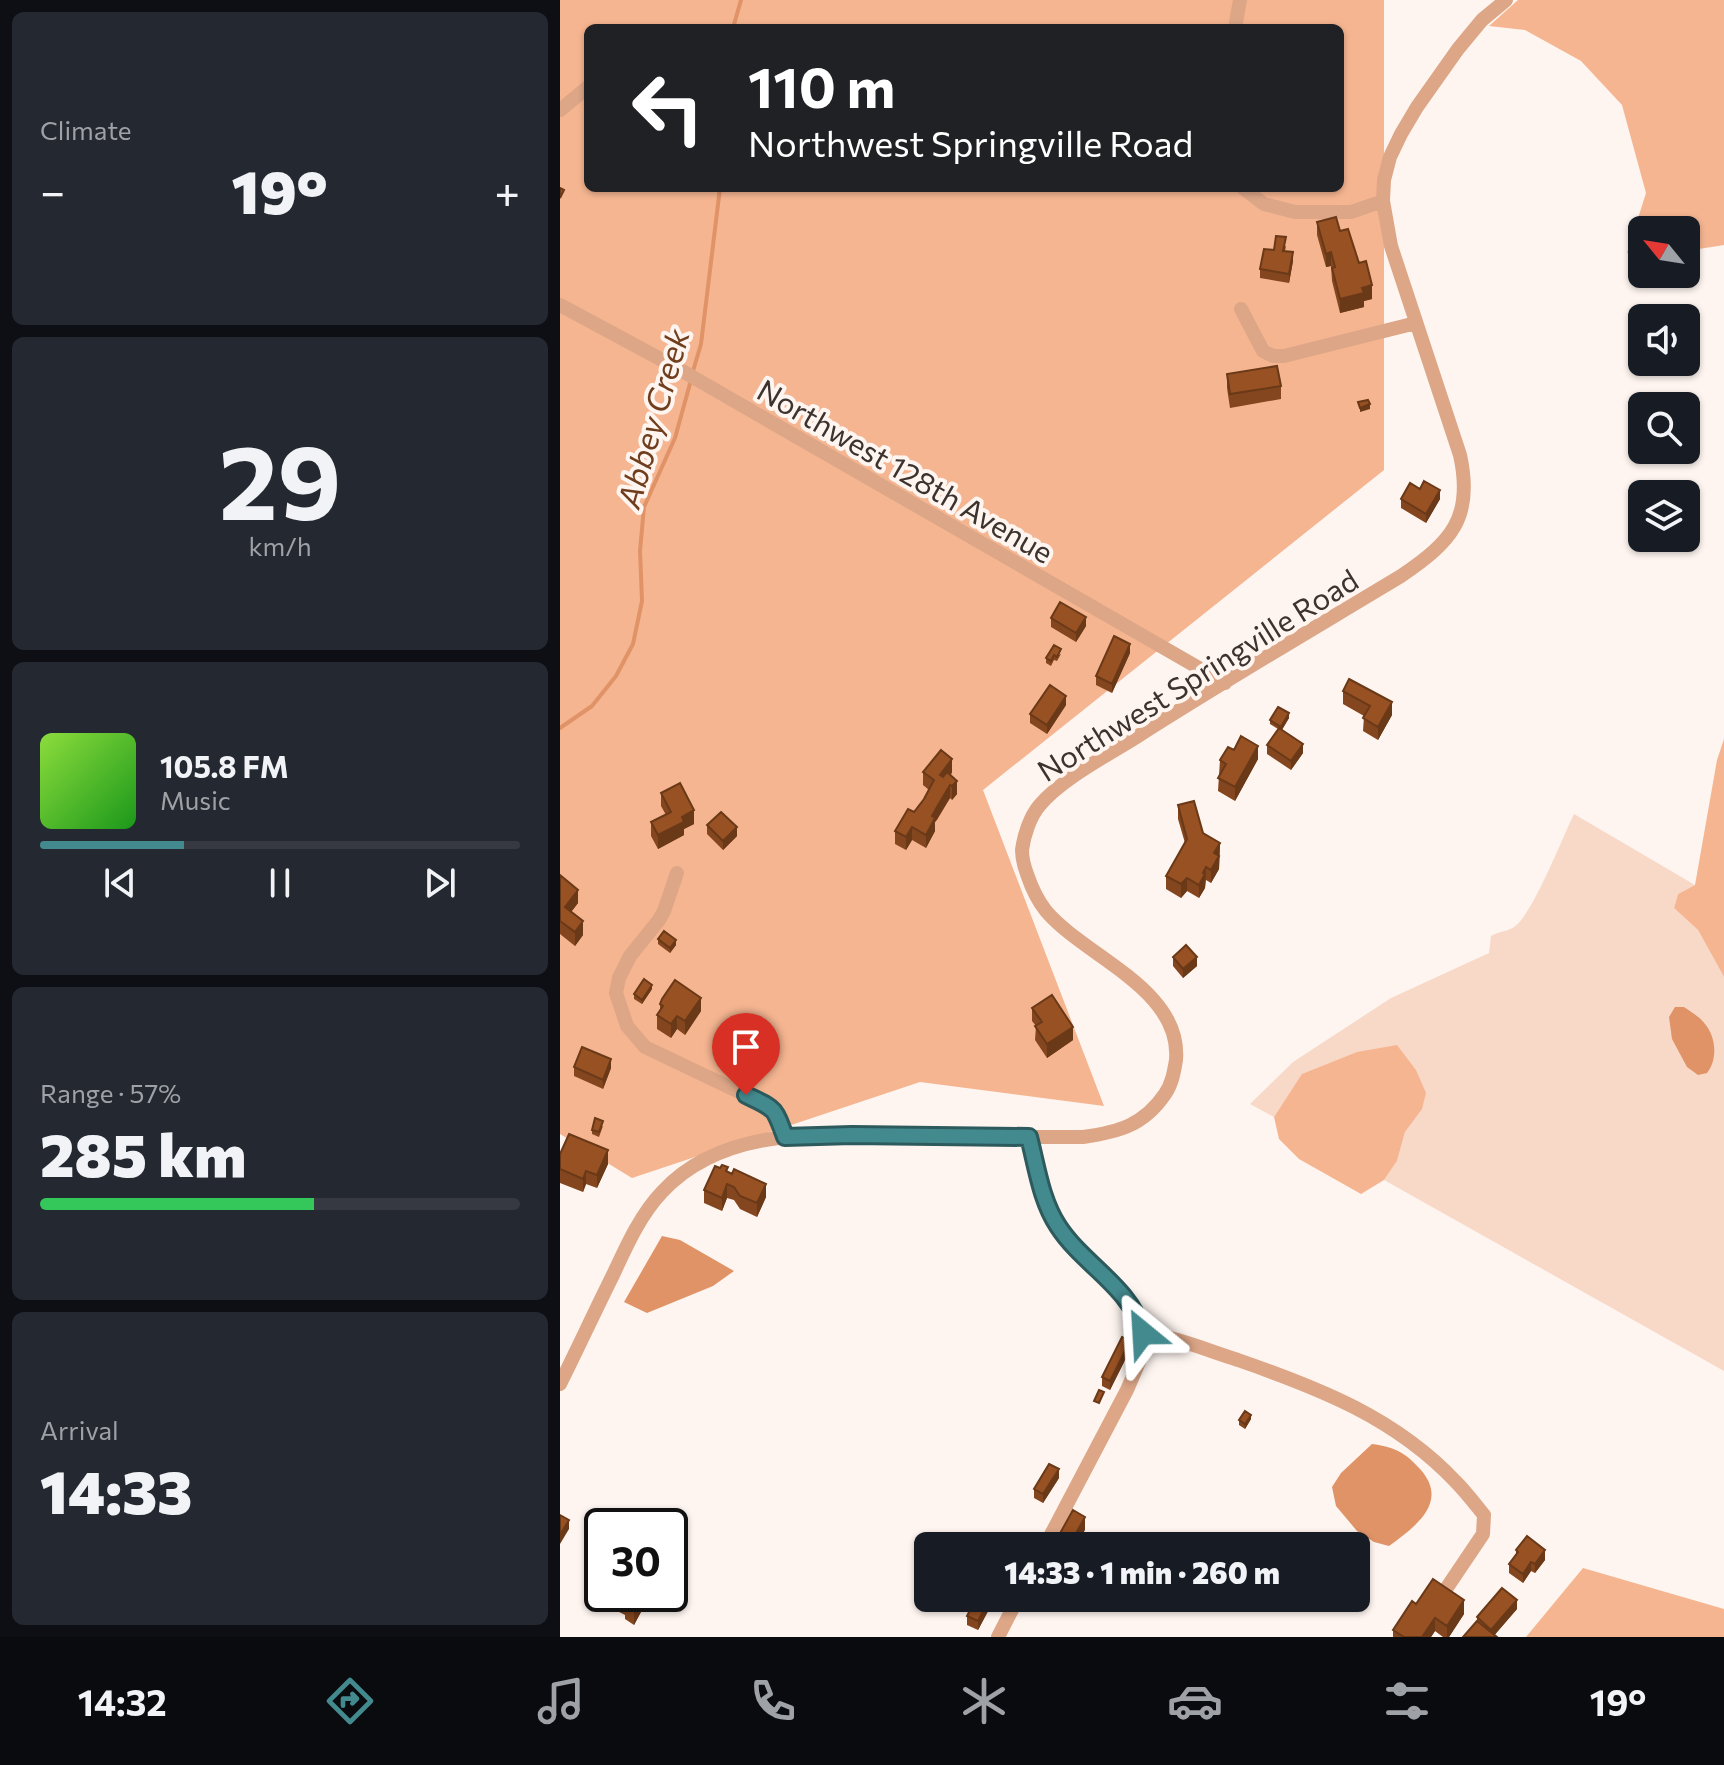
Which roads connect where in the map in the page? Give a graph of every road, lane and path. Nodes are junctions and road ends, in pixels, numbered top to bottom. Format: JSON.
{"nodes":[{"id":1,"x":1240,"y":0,"type":"edge"},
{"id":2,"x":1506,"y":0,"type":"edge"},
{"id":3,"x":1236,"y":24,"type":"edge"},
{"id":4,"x":584,"y":90,"type":"edge"},
{"id":5,"x":560,"y":110,"type":"edge"},
{"id":6,"x":1248,"y":192,"type":"edge"},
{"id":7,"x":1383,"y":201,"type":"junction"},
{"id":8,"x":560,"y":305,"type":"edge"},
{"id":9,"x":1241,"y":309,"type":"dead end"},
{"id":10,"x":1416,"y":323,"type":"junction"},
{"id":11,"x":1225,"y":683,"type":"junction"},
{"id":12,"x":677,"y":873,"type":"dead end"},
{"id":13,"x":785,"y":1137,"type":"junction"},
{"id":14,"x":1029,"y":1137,"type":"junction"},
{"id":15,"x":1143,"y":1333,"type":"junction"},
{"id":16,"x":560,"y":1384,"type":"edge"},
{"id":17,"x":1052,"y":1532,"type":"edge"},
{"id":18,"x":1446,"y":1589,"type":"edge"},
{"id":19,"x":1011,"y":1612,"type":"edge"},
{"id":20,"x":998,"y":1637,"type":"edge"}],
"edges":[{"from":1,"to":3,"type":"street"},
{"from":2,"to":7,"type":"street","name":"Northwest Springville Road"},
{"from":4,"to":5,"type":"street"},
{"from":6,"to":7,"type":"street"},
{"from":7,"to":10,"type":"street","name":"Northwest Springville Road"},
{"from":8,"to":11,"type":"street","name":"Northwest 128th Avenue"},
{"from":9,"to":10,"type":"street"},
{"from":10,"to":11,"type":"street","name":"Northwest Springville Road"},
{"from":11,"to":14,"type":"street","name":"Northwest Springville Road"},
{"from":12,"to":13,"type":"street"},
{"from":13,"to":14,"type":"street","name":"Northwest Springville Road"},
{"from":13,"to":16,"type":"street","name":"Northwest Springville Road"},
{"from":14,"to":15,"type":"street"},
{"from":15,"to":17,"type":"street"},
{"from":15,"to":18,"type":"street"},
{"from":19,"to":20,"type":"street"}]}
